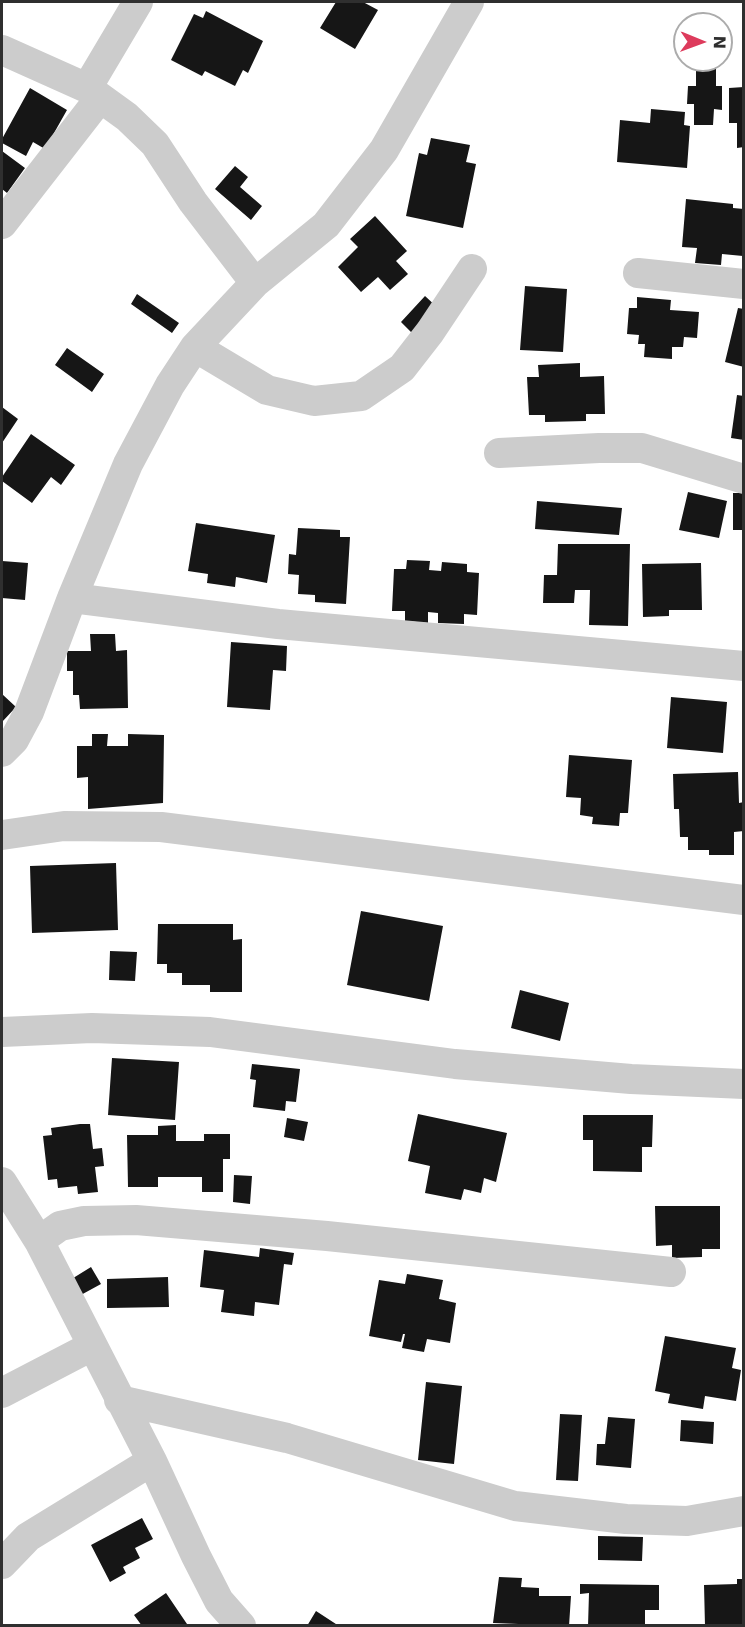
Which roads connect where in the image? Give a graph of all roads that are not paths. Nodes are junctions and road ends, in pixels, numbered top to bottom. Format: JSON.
{"nodes":[{"id":1,"x":138,"y":2,"type":"edge"},
{"id":2,"x":470,"y":2,"type":"edge"},
{"id":3,"x":2,"y":50,"type":"edge"},
{"id":4,"x":94,"y":93,"type":"junction"},
{"id":5,"x":2,"y":224,"type":"edge"},
{"id":6,"x":472,"y":268,"type":"dead end"},
{"id":7,"x":638,"y":273,"type":"dead end"},
{"id":8,"x":255,"y":283,"type":"junction"},
{"id":9,"x":744,"y":284,"type":"edge"},
{"id":10,"x":195,"y":347,"type":"junction"},
{"id":11,"x":499,"y":453,"type":"dead end"},
{"id":12,"x":744,"y":479,"type":"edge"},
{"id":13,"x":72,"y":598,"type":"junction"},
{"id":14,"x":744,"y":666,"type":"edge"},
{"id":15,"x":2,"y":752,"type":"edge"},
{"id":16,"x":2,"y":835,"type":"edge"},
{"id":17,"x":744,"y":900,"type":"edge"},
{"id":18,"x":2,"y":1032,"type":"edge"},
{"id":19,"x":744,"y":1084,"type":"edge"},
{"id":20,"x":2,"y":1182,"type":"edge"},
{"id":21,"x":39,"y":1240,"type":"junction"},
{"id":22,"x":671,"y":1272,"type":"dead end"},
{"id":23,"x":92,"y":1346,"type":"junction"},
{"id":24,"x":2,"y":1393,"type":"edge"},
{"id":25,"x":119,"y":1400,"type":"junction"},
{"id":26,"x":152,"y":1461,"type":"junction"},
{"id":27,"x":744,"y":1511,"type":"edge"},
{"id":28,"x":2,"y":1564,"type":"edge"},
{"id":29,"x":240,"y":1626,"type":"edge"}],
"edges":[{"from":1,"to":4,"type":"street"},
{"from":2,"to":8,"type":"street"},
{"from":3,"to":4,"type":"street"},
{"from":4,"to":5,"type":"street"},
{"from":4,"to":8,"type":"street"},
{"from":6,"to":10,"type":"street"},
{"from":7,"to":9,"type":"street"},
{"from":8,"to":10,"type":"street"},
{"from":10,"to":13,"type":"street"},
{"from":11,"to":12,"type":"street"},
{"from":13,"to":14,"type":"street"},
{"from":13,"to":15,"type":"street"},
{"from":16,"to":17,"type":"street"},
{"from":18,"to":19,"type":"street"},
{"from":20,"to":21,"type":"street"},
{"from":21,"to":22,"type":"street"},
{"from":21,"to":23,"type":"street"},
{"from":23,"to":24,"type":"street"},
{"from":23,"to":25,"type":"street"},
{"from":25,"to":26,"type":"street"},
{"from":25,"to":27,"type":"street"},
{"from":26,"to":28,"type":"street"},
{"from":26,"to":29,"type":"street"}]}
